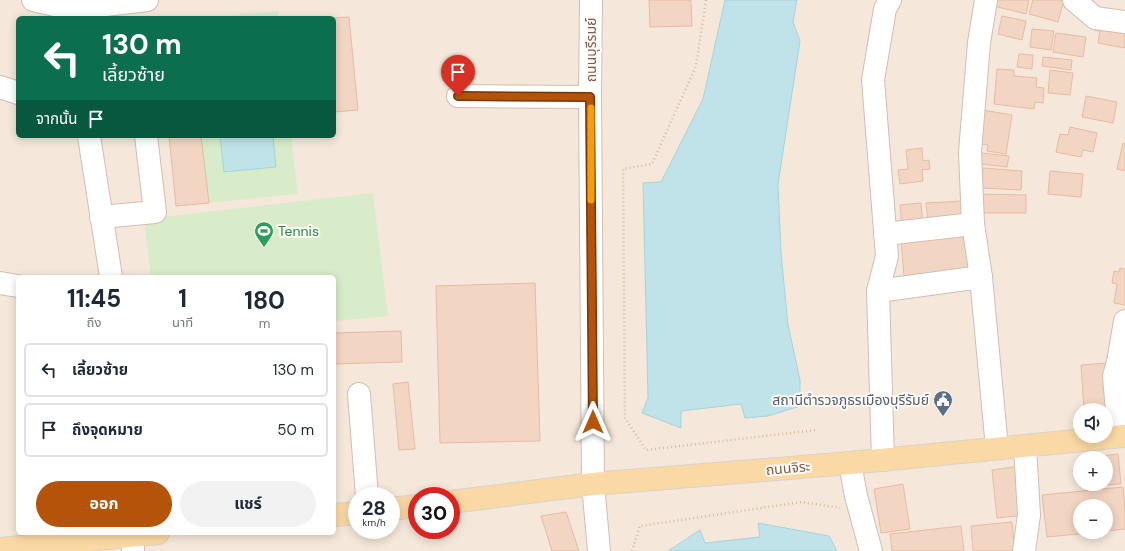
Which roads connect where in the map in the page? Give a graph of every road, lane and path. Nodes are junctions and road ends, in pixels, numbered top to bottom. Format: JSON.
{"nodes":[{"id":1,"x":33,"y":0,"type":"edge"},
{"id":2,"x":591,"y":0,"type":"edge"},
{"id":3,"x":706,"y":0,"type":"edge"},
{"id":4,"x":890,"y":0,"type":"edge"},
{"id":5,"x":986,"y":0,"type":"edge"},
{"id":6,"x":1074,"y":0,"type":"edge"},
{"id":7,"x":136,"y":7,"type":"edge"},
{"id":8,"x":72,"y":9,"type":"edge"},
{"id":9,"x":1125,"y":22,"type":"edge"},
{"id":10,"x":0,"y":87,"type":"edge"},
{"id":11,"x":16,"y":92,"type":"edge"},
{"id":12,"x":458,"y":96,"type":"dead end"},
{"id":13,"x":590,"y":97,"type":"junction"},
{"id":14,"x":90,"y":138,"type":"edge"},
{"id":15,"x":146,"y":138,"type":"edge"},
{"id":16,"x":101,"y":217,"type":"junction"},
{"id":17,"x":973,"y":224,"type":"junction"},
{"id":18,"x":885,"y":234,"type":"junction"},
{"id":19,"x":110,"y":275,"type":"edge"},
{"id":20,"x":982,"y":277,"type":"junction"},
{"id":21,"x":0,"y":283,"type":"edge"},
{"id":22,"x":16,"y":286,"type":"edge"},
{"id":23,"x":878,"y":291,"type":"junction"},
{"id":24,"x":1125,"y":321,"type":"edge"},
{"id":25,"x":359,"y":394,"type":"dead end"},
{"id":26,"x":816,"y":430,"type":"dead end"},
{"id":27,"x":1122,"y":436,"type":"edge"},
{"id":28,"x":1025,"y":446,"type":"junction"},
{"id":29,"x":997,"y":448,"type":"junction"},
{"id":30,"x":883,"y":460,"type":"junction"},
{"id":31,"x":850,"y":463,"type":"junction"},
{"id":32,"x":593,"y":484,"type":"junction"},
{"id":33,"x":366,"y":487,"type":"edge"},
{"id":34,"x":460,"y":501,"type":"edge"},
{"id":35,"x":846,"y":509,"type":"dead end"},
{"id":36,"x":348,"y":514,"type":"edge"},
{"id":37,"x":336,"y":515,"type":"edge"},
{"id":38,"x":151,"y":535,"type":"edge"},
{"id":39,"x":133,"y":540,"type":"edge"},
{"id":40,"x":0,"y":549,"type":"edge"},
{"id":41,"x":599,"y":551,"type":"edge"},
{"id":42,"x":632,"y":551,"type":"edge"},
{"id":43,"x":871,"y":551,"type":"edge"},
{"id":44,"x":1024,"y":551,"type":"edge"}],
"edges":[{"from":1,"to":8,"type":"street"},
{"from":2,"to":13,"type":"street","name":"ถนนบุรีรมย์"},
{"from":3,"to":26,"type":"path"},
{"from":4,"to":18,"type":"street"},
{"from":5,"to":17,"type":"street"},
{"from":6,"to":9,"type":"street"},
{"from":7,"to":8,"type":"street"},
{"from":10,"to":11,"type":"street"},
{"from":12,"to":13,"type":"street"},
{"from":13,"to":32,"type":"street","name":"ถนนบุรีรมย์"},
{"from":14,"to":16,"type":"street"},
{"from":15,"to":16,"type":"street"},
{"from":16,"to":19,"type":"street"},
{"from":17,"to":18,"type":"street"},
{"from":17,"to":20,"type":"street"},
{"from":18,"to":23,"type":"street"},
{"from":20,"to":23,"type":"street"},
{"from":20,"to":29,"type":"street"},
{"from":21,"to":22,"type":"street"},
{"from":23,"to":30,"type":"street"},
{"from":24,"to":27,"type":"street"},
{"from":25,"to":33,"type":"street"},
{"from":27,"to":28,"type":"main road","name":"ถนนจิระ"},
{"from":28,"to":29,"type":"main road","name":"ถนนจิระ"},
{"from":28,"to":44,"type":"street"},
{"from":29,"to":30,"type":"main road","name":"ถนนจิระ"},
{"from":30,"to":31,"type":"main road","name":"ถนนจิระ"},
{"from":31,"to":32,"type":"main road","name":"ถนนจิระ"},
{"from":31,"to":43,"type":"street"},
{"from":32,"to":34,"type":"main road","name":"ถนนจิระ"},
{"from":32,"to":41,"type":"street","name":"ถนนบุรีรมย์"},
{"from":35,"to":42,"type":"path"},
{"from":36,"to":37,"type":"main road"},
{"from":38,"to":39,"type":"main road"},
{"from":39,"to":40,"type":"main road"}]}
